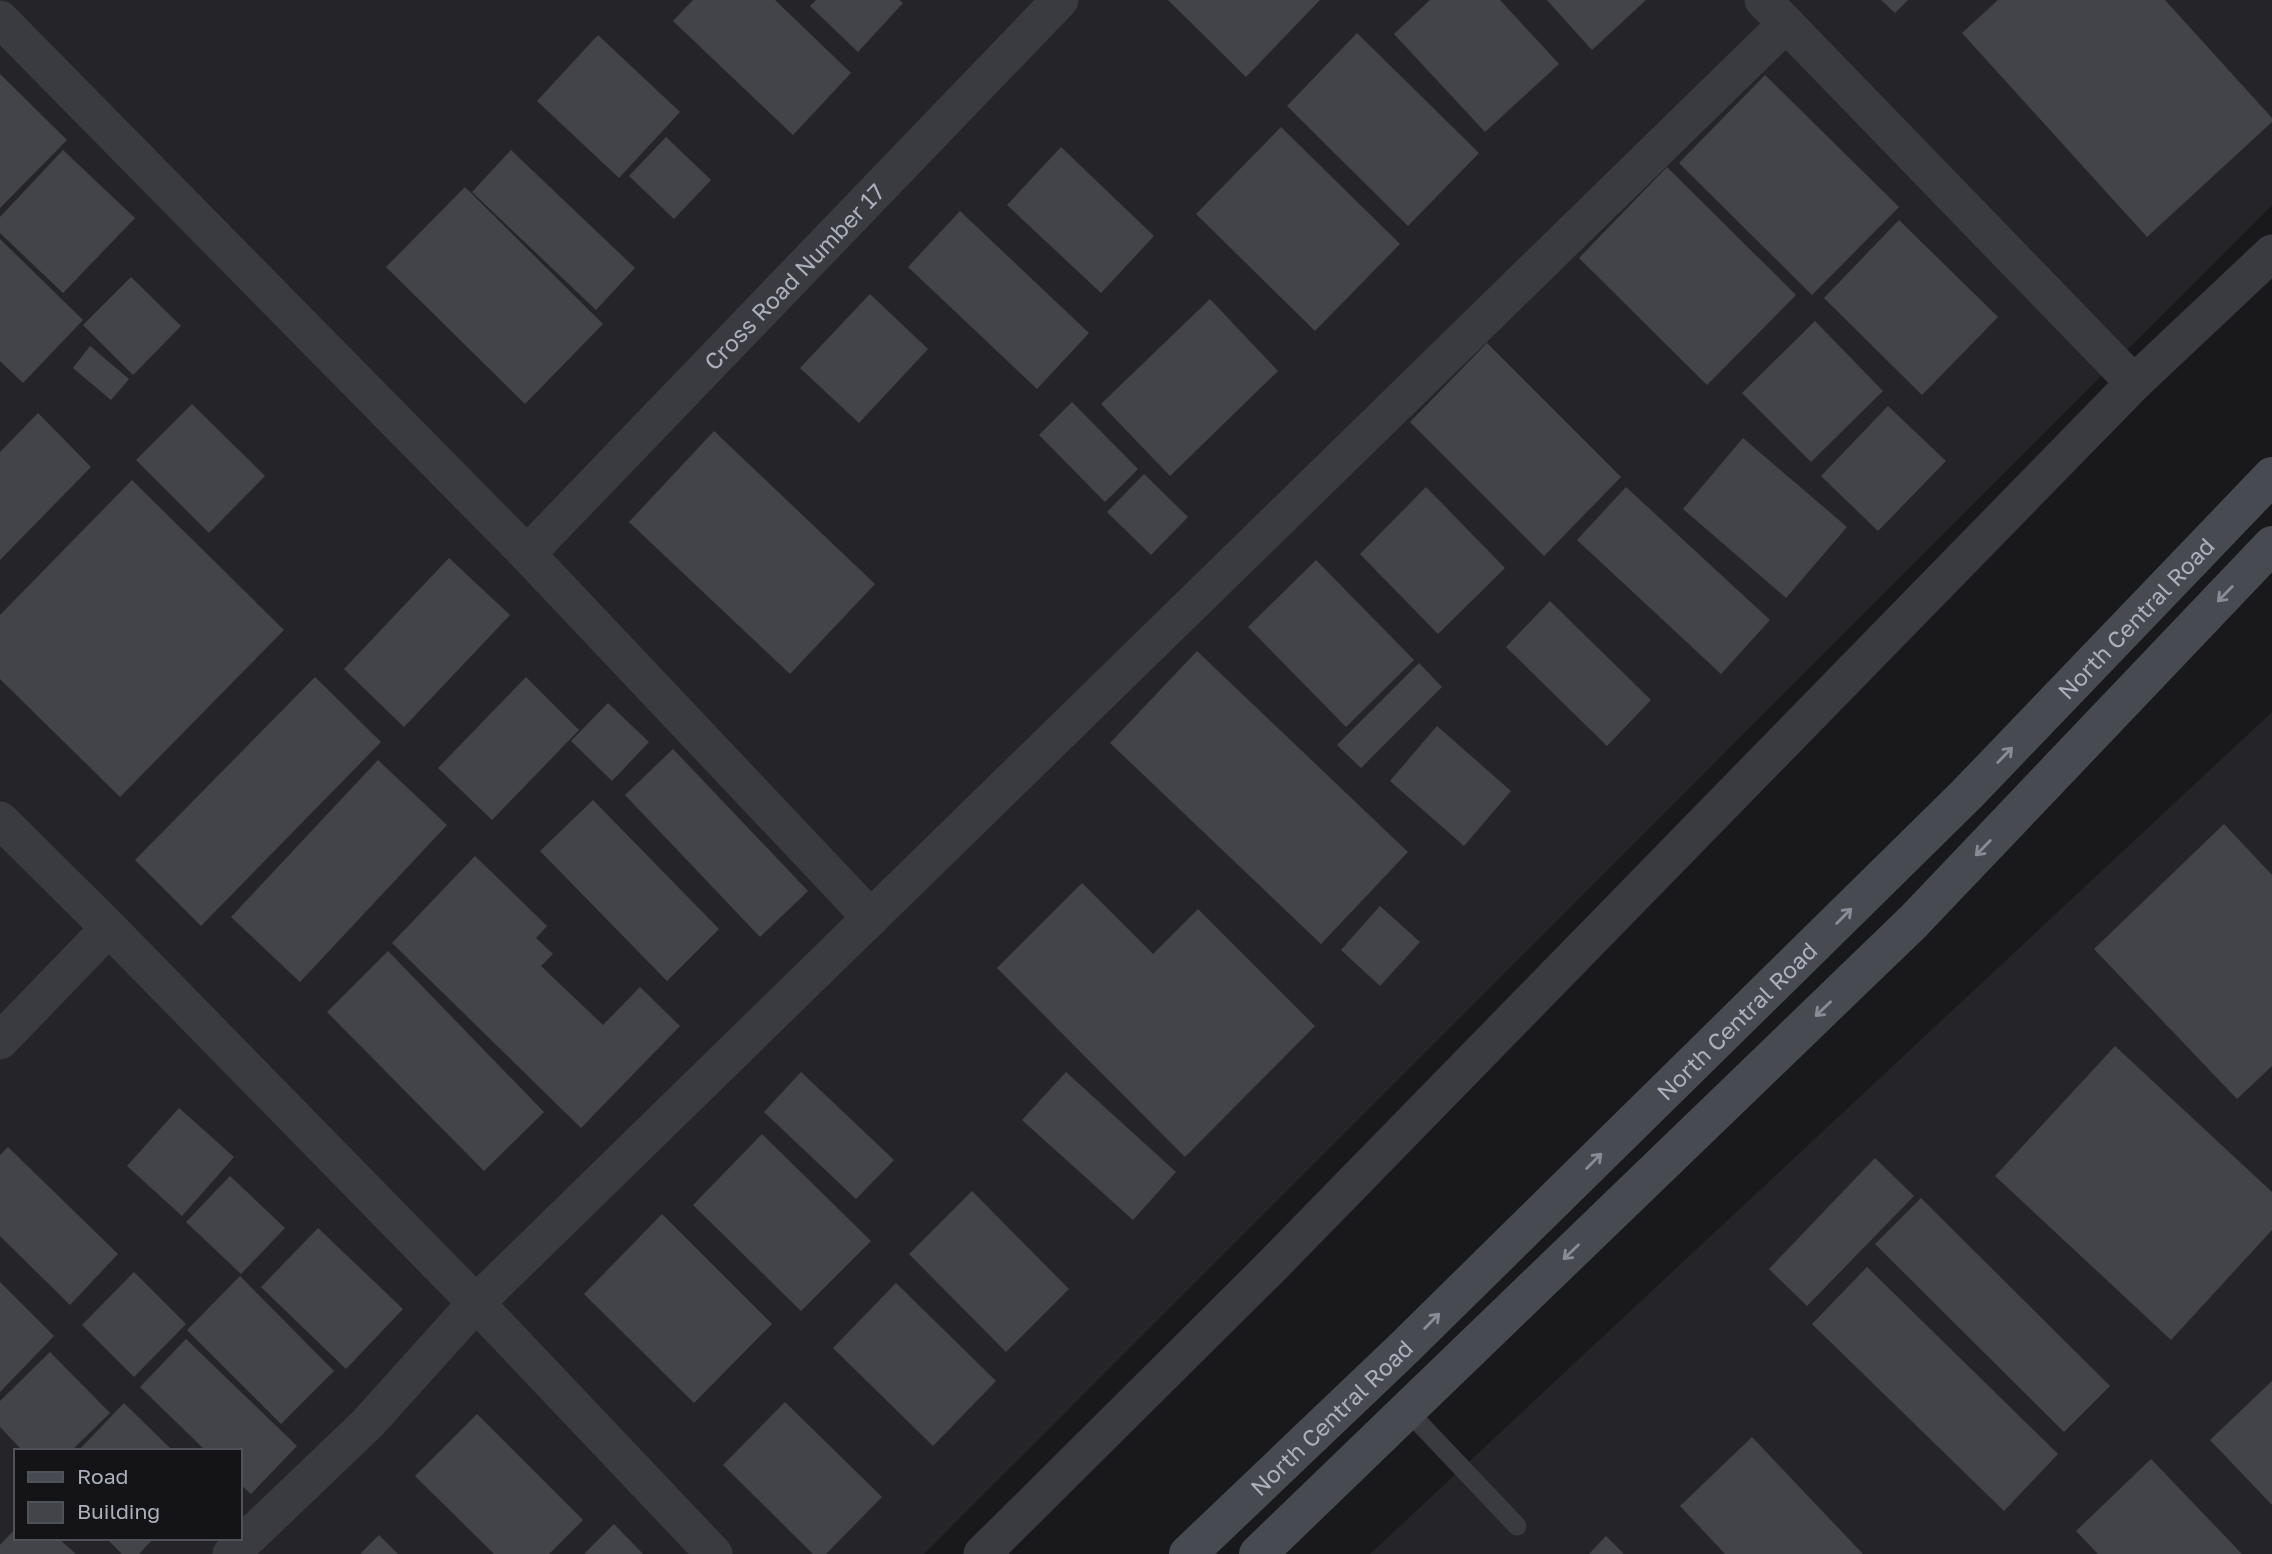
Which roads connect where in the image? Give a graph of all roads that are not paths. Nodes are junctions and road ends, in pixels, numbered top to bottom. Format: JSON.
{"nodes":[{"id":1,"x":1060,"y":0,"type":"edge"},
{"id":2,"x":1774,"y":12,"type":"edge"},
{"id":3,"x":0,"y":19,"type":"edge"},
{"id":4,"x":2272,"y":253,"type":"edge"},
{"id":5,"x":2134,"y":383,"type":"junction"},
{"id":6,"x":2267,"y":493,"type":"edge"},
{"id":7,"x":2272,"y":545,"type":"edge"},
{"id":8,"x":527,"y":554,"type":"junction"},
{"id":9,"x":0,"y":820,"type":"edge"},
{"id":10,"x":871,"y":918,"type":"junction"},
{"id":11,"x":109,"y":928,"type":"junction"},
{"id":12,"x":0,"y":1041,"type":"edge"},
{"id":13,"x":476,"y":1303,"type":"junction"},
{"id":14,"x":1407,"y":1410,"type":"junction"},
{"id":15,"x":1517,"y":1526,"type":"dead end"},
{"id":16,"x":231,"y":1554,"type":"edge"},
{"id":17,"x":714,"y":1554,"type":"edge"},
{"id":18,"x":982,"y":1554,"type":"edge"},
{"id":19,"x":1188,"y":1554,"type":"edge"},
{"id":20,"x":1258,"y":1554,"type":"edge"}],
"edges":[{"from":1,"to":8,"type":"street","name":"Cross Road Number 17"},
{"from":2,"to":5,"type":"street"},
{"from":2,"to":10,"type":"street"},
{"from":3,"to":8,"type":"street"},
{"from":4,"to":5,"type":"street"},
{"from":5,"to":18,"type":"street"},
{"from":19,"to":6,"type":"main road","name":"North Central Road","one_way":true},
{"from":7,"to":14,"type":"main road","name":"North Central Road","one_way":true},
{"from":8,"to":10,"type":"street"},
{"from":9,"to":11,"type":"street"},
{"from":10,"to":13,"type":"street"},
{"from":11,"to":12,"type":"street"},
{"from":11,"to":13,"type":"street"},
{"from":13,"to":16,"type":"street"},
{"from":13,"to":17,"type":"street"},
{"from":14,"to":15,"type":"lane"},
{"from":14,"to":20,"type":"main road","name":"North Central Road"}]}
